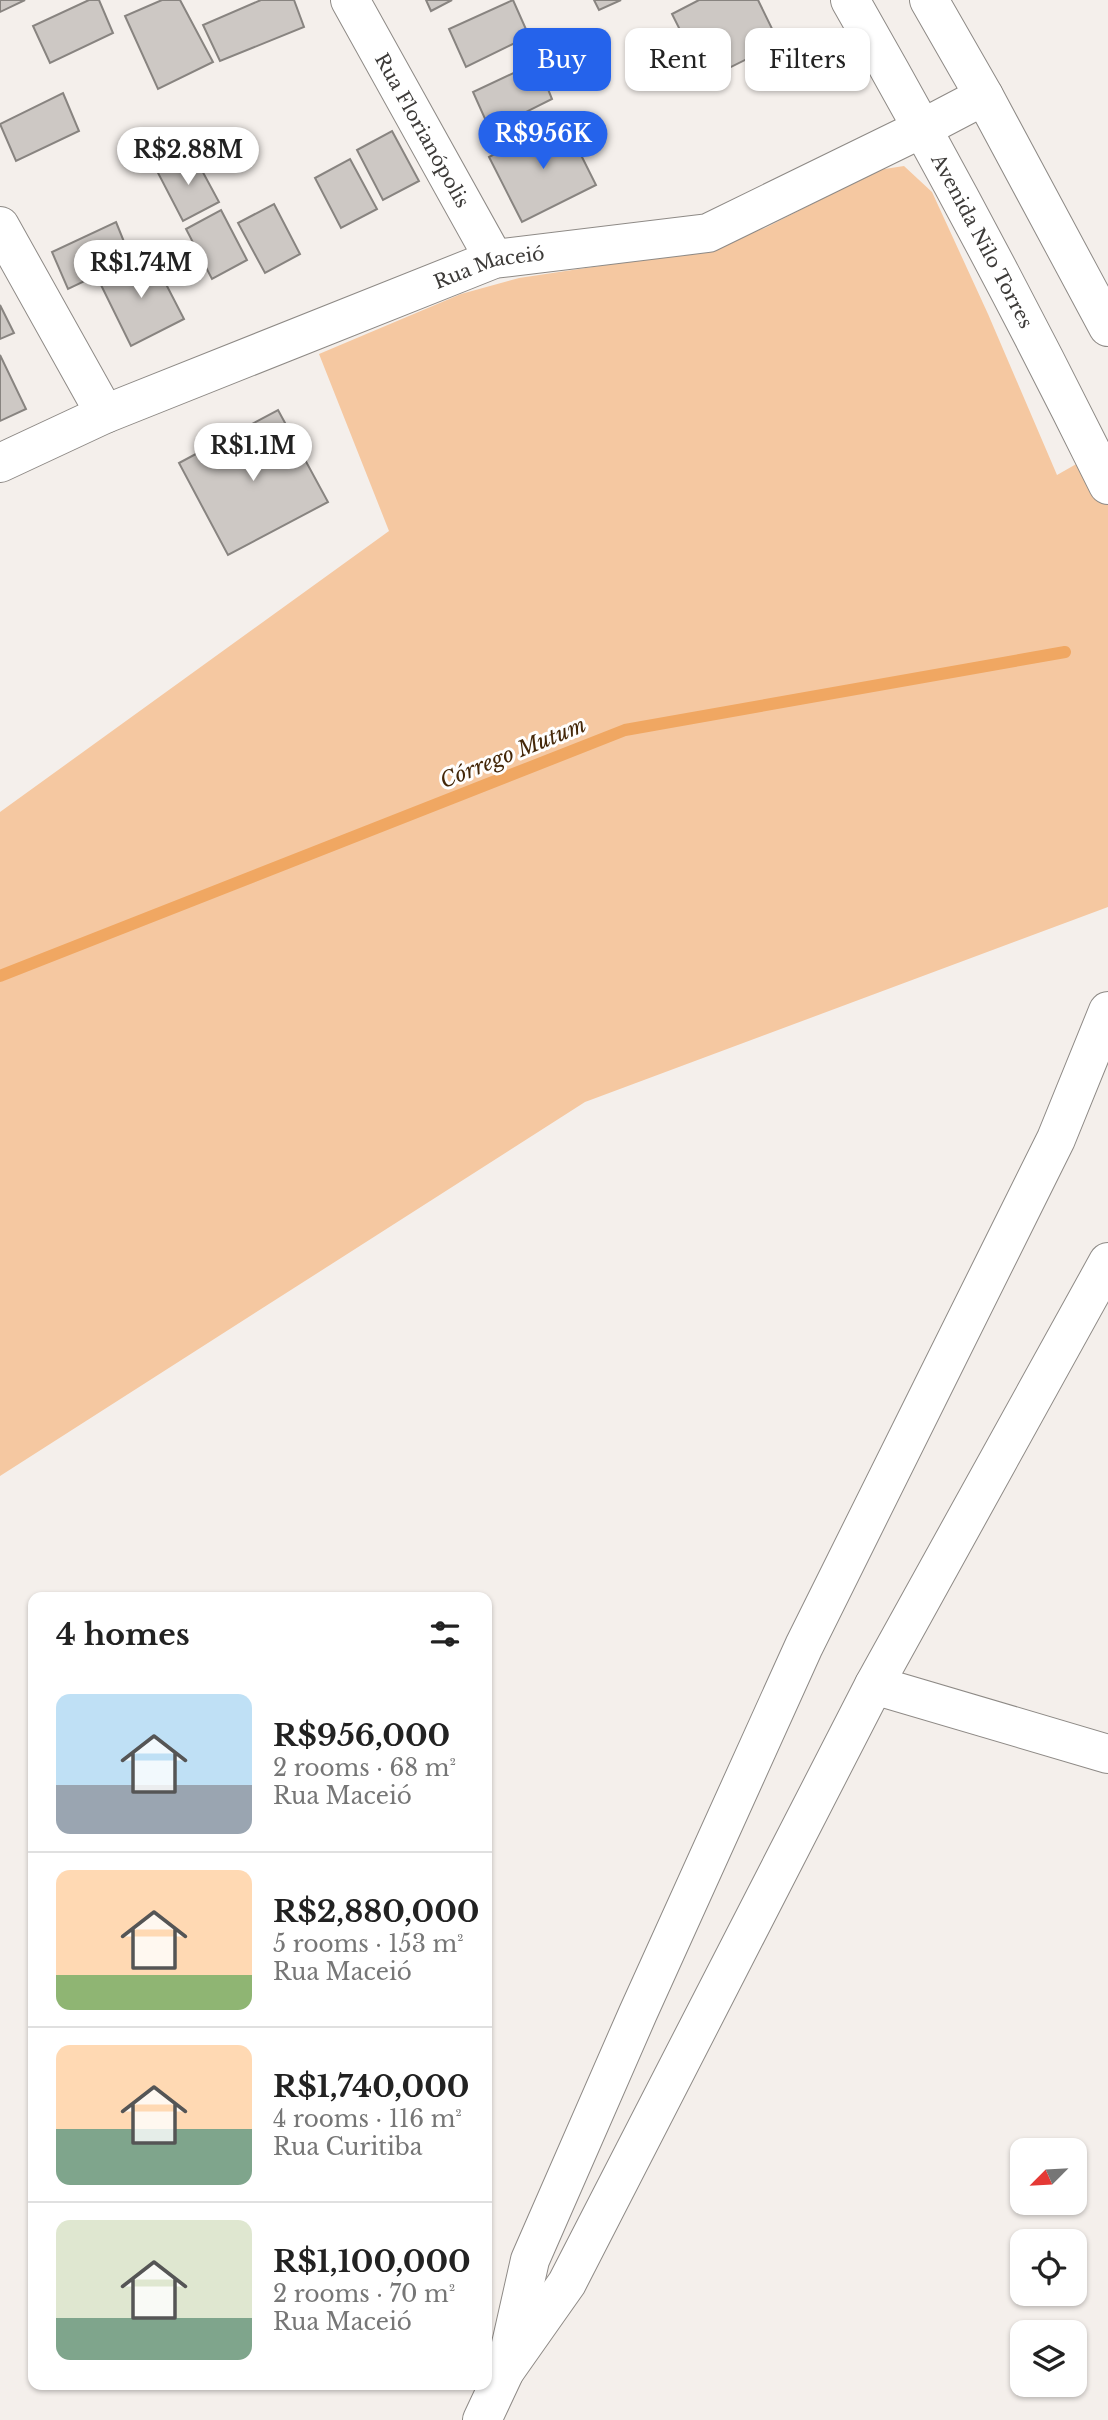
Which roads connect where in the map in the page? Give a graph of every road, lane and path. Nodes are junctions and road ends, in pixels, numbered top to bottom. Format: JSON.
{"nodes":[{"id":1,"x":350,"y":0,"type":"edge"},
{"id":2,"x":850,"y":0,"type":"edge"},
{"id":3,"x":929,"y":0,"type":"edge"},
{"id":4,"x":984,"y":96,"type":"junction"},
{"id":5,"x":923,"y":128,"type":"junction"},
{"id":6,"x":0,"y":226,"type":"edge"},
{"id":7,"x":494,"y":259,"type":"junction"},
{"id":8,"x":1108,"y":327,"type":"edge"},
{"id":9,"x":104,"y":414,"type":"junction"},
{"id":10,"x":0,"y":463,"type":"edge"},
{"id":11,"x":1108,"y":485,"type":"edge"},
{"id":12,"x":1108,"y":1011,"type":"edge"},
{"id":13,"x":1108,"y":1262,"type":"edge"},
{"id":14,"x":874,"y":1685,"type":"junction"},
{"id":15,"x":1108,"y":1754,"type":"edge"},
{"id":16,"x":505,"y":2371,"type":"junction"},
{"id":17,"x":482,"y":2420,"type":"edge"}],
"edges":[{"from":1,"to":7,"type":"main road","name":"Rua Florianópolis"},
{"from":2,"to":5,"type":"main road","name":"Avenida Nilo Torres"},
{"from":3,"to":4,"type":"main road"},
{"from":4,"to":5,"type":"main road","name":"Rua Maceió"},
{"from":4,"to":8,"type":"main road"},
{"from":5,"to":7,"type":"main road","name":"Rua Maceió"},
{"from":5,"to":11,"type":"main road","name":"Avenida Nilo Torres"},
{"from":6,"to":9,"type":"main road"},
{"from":7,"to":9,"type":"main road","name":"Rua Maceió"},
{"from":9,"to":10,"type":"main road","name":"Rua Maceió"},
{"from":12,"to":16,"type":"main road"},
{"from":13,"to":14,"type":"main road"},
{"from":14,"to":15,"type":"main road"},
{"from":14,"to":16,"type":"main road"},
{"from":16,"to":17,"type":"main road"}]}
